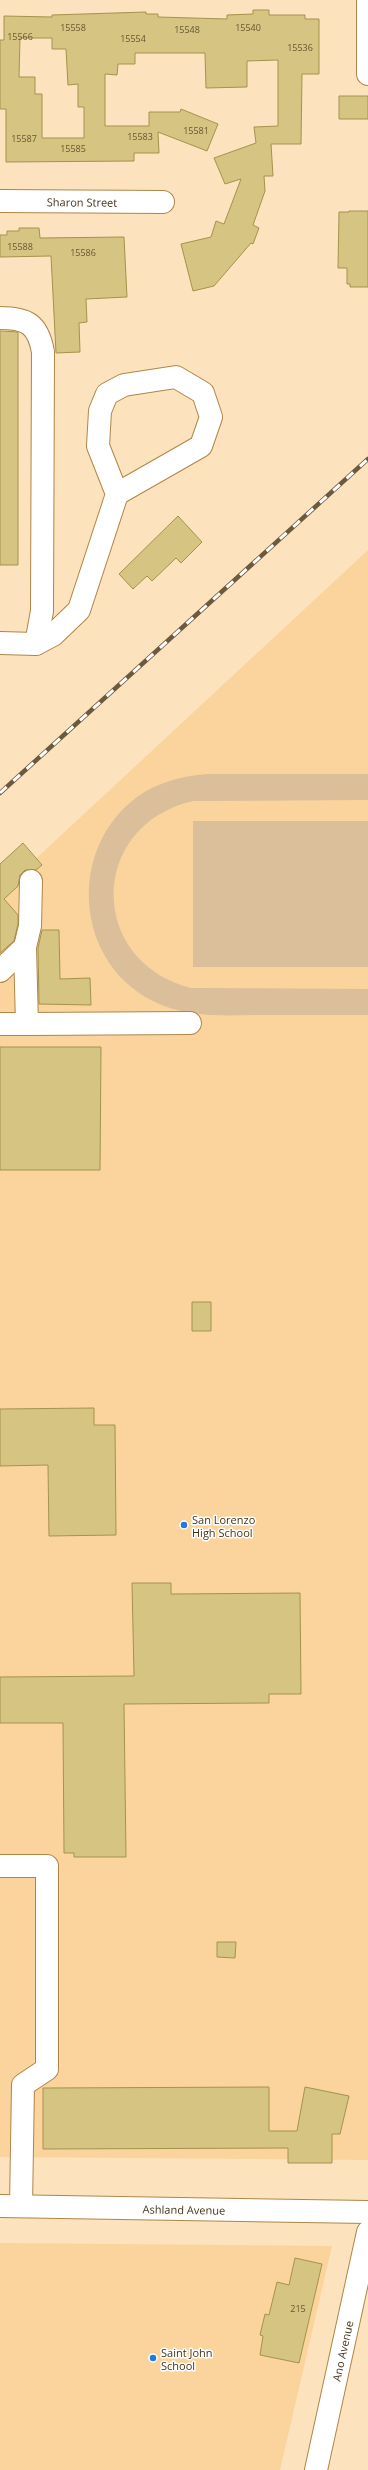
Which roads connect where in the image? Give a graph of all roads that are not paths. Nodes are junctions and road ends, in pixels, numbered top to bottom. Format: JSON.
{"nodes":[{"id":1,"x":368,"y":0,"type":"edge"},
{"id":2,"x":368,"y":74,"type":"edge"},
{"id":3,"x":0,"y":201,"type":"edge"},
{"id":4,"x":163,"y":202,"type":"dead end"},
{"id":5,"x":0,"y":318,"type":"edge"},
{"id":6,"x":118,"y":494,"type":"junction"},
{"id":7,"x":0,"y":643,"type":"edge"},
{"id":8,"x":36,"y":644,"type":"junction"},
{"id":9,"x":32,"y":881,"type":"dead end"},
{"id":10,"x":25,"y":947,"type":"junction"},
{"id":11,"x":0,"y":971,"type":"edge"},
{"id":12,"x":190,"y":1023,"type":"dead end"},
{"id":13,"x":0,"y":1024,"type":"edge"},
{"id":14,"x":27,"y":1024,"type":"junction"},
{"id":15,"x":0,"y":1866,"type":"edge"},
{"id":16,"x":11,"y":2206,"type":"edge"},
{"id":17,"x":368,"y":2212,"type":"edge"},
{"id":18,"x":368,"y":2232,"type":"edge"},
{"id":19,"x":316,"y":2470,"type":"edge"}],
"edges":[{"from":1,"to":2,"type":"street"},
{"from":3,"to":4,"type":"street","name":"Sharon Street"},
{"from":5,"to":8,"type":"street"},
{"from":6,"to":6,"type":"street"},
{"from":6,"to":8,"type":"street"},
{"from":7,"to":8,"type":"street"},
{"from":9,"to":10,"type":"street"},
{"from":10,"to":11,"type":"street"},
{"from":10,"to":14,"type":"street"},
{"from":12,"to":14,"type":"street"},
{"from":13,"to":14,"type":"street"},
{"from":15,"to":16,"type":"street"},
{"from":16,"to":17,"type":"street","name":"Ashland Avenue"},
{"from":18,"to":19,"type":"street","name":"Ano Avenue"}]}
